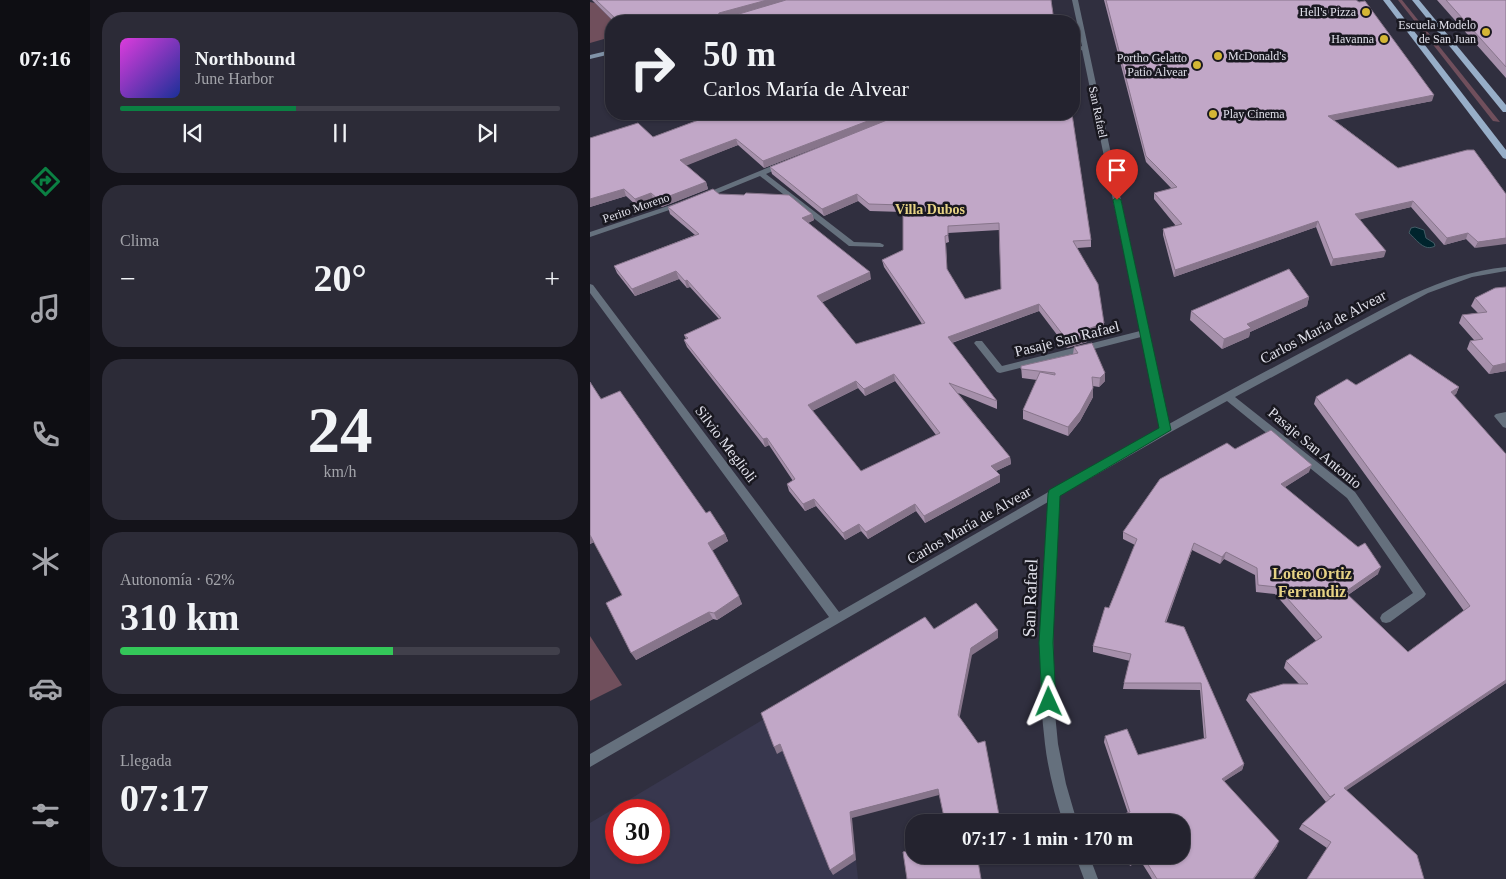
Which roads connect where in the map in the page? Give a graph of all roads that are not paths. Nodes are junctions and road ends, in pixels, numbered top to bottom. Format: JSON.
{"nodes":[{"id":1,"x":1075,"y":0,"type":"edge"},
{"id":2,"x":1386,"y":0,"type":"edge"},
{"id":3,"x":1415,"y":0,"type":"edge"},
{"id":4,"x":1078,"y":15,"type":"edge"},
{"id":5,"x":1080,"y":24,"type":"edge"},
{"id":6,"x":1085,"y":47,"type":"junction"},
{"id":7,"x":1080,"y":49,"type":"edge"},
{"id":8,"x":605,"y":53,"type":"edge"},
{"id":9,"x":590,"y":57,"type":"edge"},
{"id":10,"x":1506,"y":110,"type":"edge"},
{"id":11,"x":1506,"y":155,"type":"edge"},
{"id":12,"x":788,"y":163,"type":"edge"},
{"id":13,"x":761,"y":173,"type":"junction"},
{"id":14,"x":590,"y":235,"type":"edge"},
{"id":15,"x":880,"y":245,"type":"dead end"},
{"id":16,"x":1506,"y":269,"type":"edge"},
{"id":17,"x":590,"y":287,"type":"edge"},
{"id":18,"x":1145,"y":334,"type":"junction"},
{"id":19,"x":979,"y":343,"type":"dead end"},
{"id":20,"x":1228,"y":396,"type":"junction"},
{"id":21,"x":1506,"y":415,"type":"edge"},
{"id":22,"x":1506,"y":424,"type":"edge"},
{"id":23,"x":1165,"y":430,"type":"junction"},
{"id":24,"x":1054,"y":494,"type":"junction"},
{"id":25,"x":837,"y":618,"type":"junction"},
{"id":26,"x":1386,"y":618,"type":"dead end"},
{"id":27,"x":590,"y":761,"type":"edge"},
{"id":28,"x":1067,"y":814,"type":"edge"},
{"id":29,"x":1085,"y":864,"type":"edge"},
{"id":30,"x":1091,"y":879,"type":"edge"}],
"edges":[{"from":1,"to":4,"type":"street","name":"San Rafael"},
{"from":2,"to":11,"type":"main road"},
{"from":3,"to":10,"type":"main road"},
{"from":5,"to":6,"type":"street","name":"San Rafael"},
{"from":6,"to":7,"type":"street"},
{"from":6,"to":18,"type":"street","name":"San Rafael"},
{"from":8,"to":9,"type":"main road"},
{"from":12,"to":13,"type":"street","name":"Perito Moreno"},
{"from":13,"to":14,"type":"street","name":"Perito Moreno"},
{"from":13,"to":15,"type":"street"},
{"from":16,"to":20,"type":"street","name":"Carlos María de Alvear"},
{"from":17,"to":25,"type":"street","name":"Silvio Meglioli"},
{"from":18,"to":19,"type":"street","name":"Pasaje San Rafael"},
{"from":18,"to":23,"type":"street","name":"San Rafael"},
{"from":20,"to":23,"type":"street","name":"Carlos María de Alvear"},
{"from":20,"to":26,"type":"street","name":"Pasaje San Antonio"},
{"from":21,"to":22,"type":"street"},
{"from":23,"to":24,"type":"street","name":"Carlos María de Alvear"},
{"from":24,"to":25,"type":"street","name":"Carlos María de Alvear"},
{"from":24,"to":28,"type":"street","name":"San Rafael"},
{"from":25,"to":27,"type":"street","name":"Carlos María de Alvear"},
{"from":29,"to":30,"type":"street"}]}
